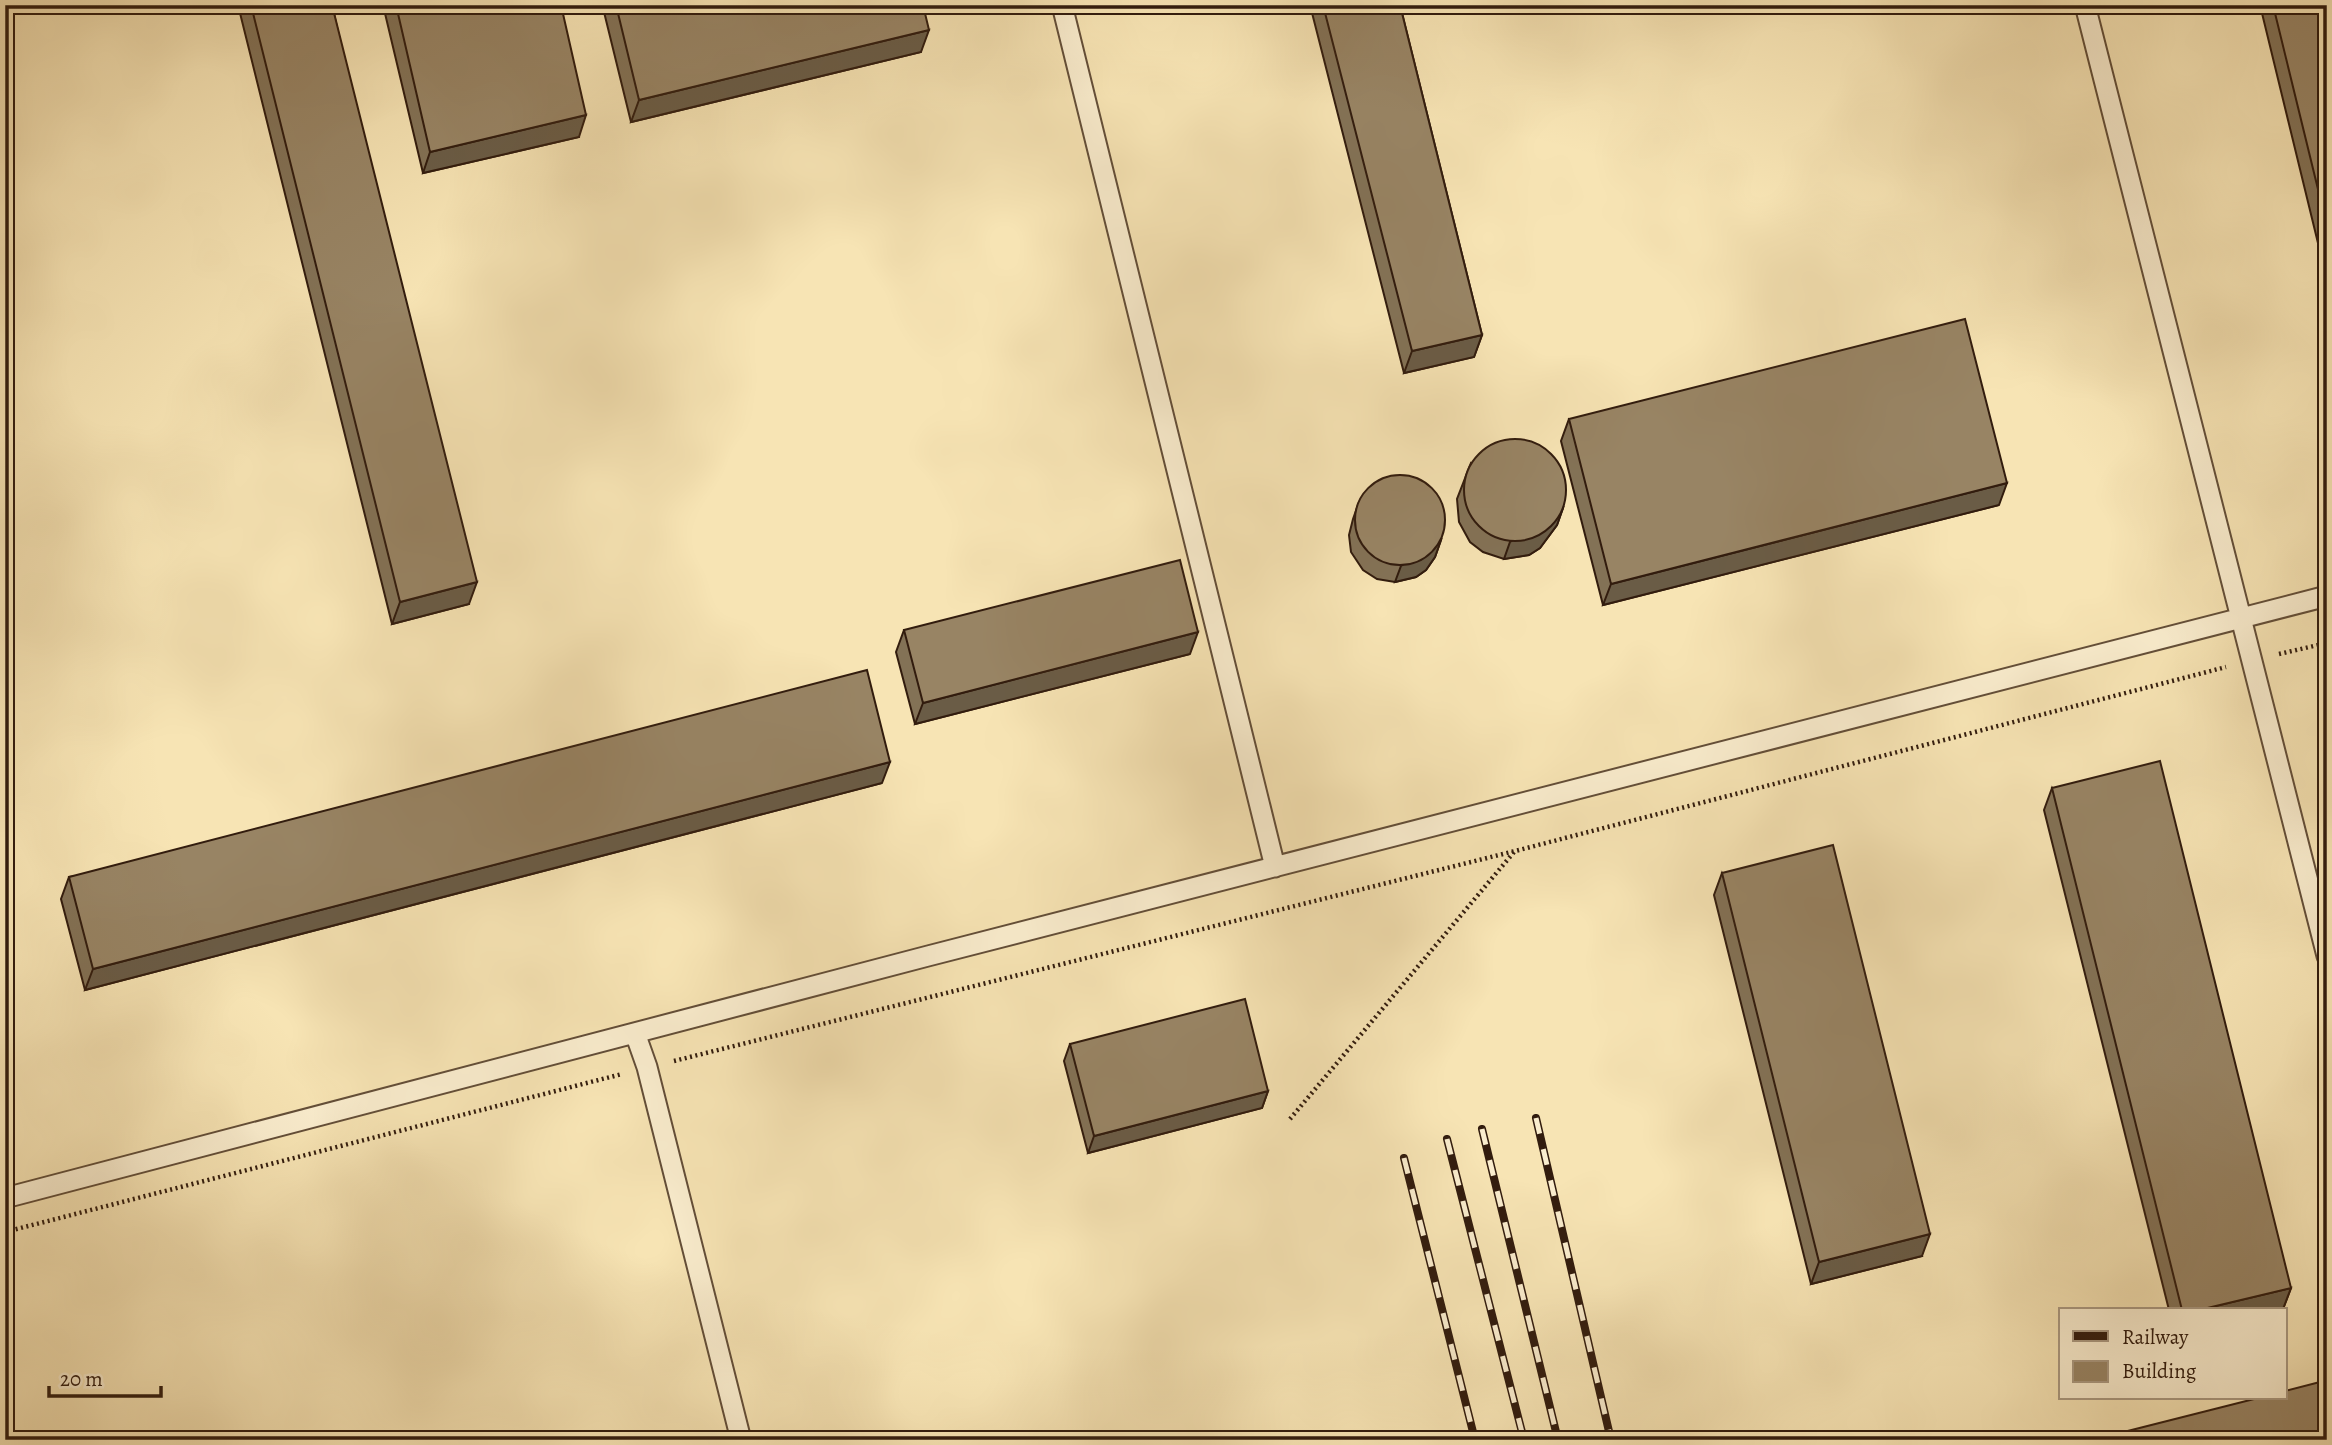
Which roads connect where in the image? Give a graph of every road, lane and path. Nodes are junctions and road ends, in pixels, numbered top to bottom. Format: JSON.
{"nodes":[{"id":1,"x":1062,"y":5,"type":"edge"},
{"id":2,"x":2085,"y":5,"type":"edge"},
{"id":3,"x":2327,"y":596,"type":"edge"},
{"id":4,"x":2241,"y":618,"type":"junction"},
{"id":5,"x":2327,"y":643,"type":"edge"},
{"id":6,"x":2252,"y":661,"type":"junction"},
{"id":7,"x":1515,"y":851,"type":"junction"},
{"id":8,"x":1275,"y":867,"type":"junction"},
{"id":9,"x":2327,"y":956,"type":"edge"},
{"id":10,"x":635,"y":1033,"type":"junction"},
{"id":11,"x":647,"y":1068,"type":"junction"},
{"id":12,"x":1290,"y":1119,"type":"dead end"},
{"id":13,"x":5,"y":1198,"type":"edge"},
{"id":14,"x":5,"y":1232,"type":"edge"},
{"id":15,"x":741,"y":1440,"type":"edge"}],
"edges":[{"from":1,"to":8,"type":"lane"},
{"from":2,"to":4,"type":"lane"},
{"from":3,"to":4,"type":"lane"},
{"from":4,"to":6,"type":"lane"},
{"from":4,"to":8,"type":"lane"},
{"from":5,"to":6,"type":"path"},
{"from":6,"to":7,"type":"path"},
{"from":6,"to":9,"type":"lane"},
{"from":7,"to":11,"type":"path"},
{"from":7,"to":12,"type":"path"},
{"from":8,"to":10,"type":"lane"},
{"from":10,"to":11,"type":"lane"},
{"from":10,"to":13,"type":"lane"},
{"from":11,"to":14,"type":"path"},
{"from":11,"to":15,"type":"lane"}]}
